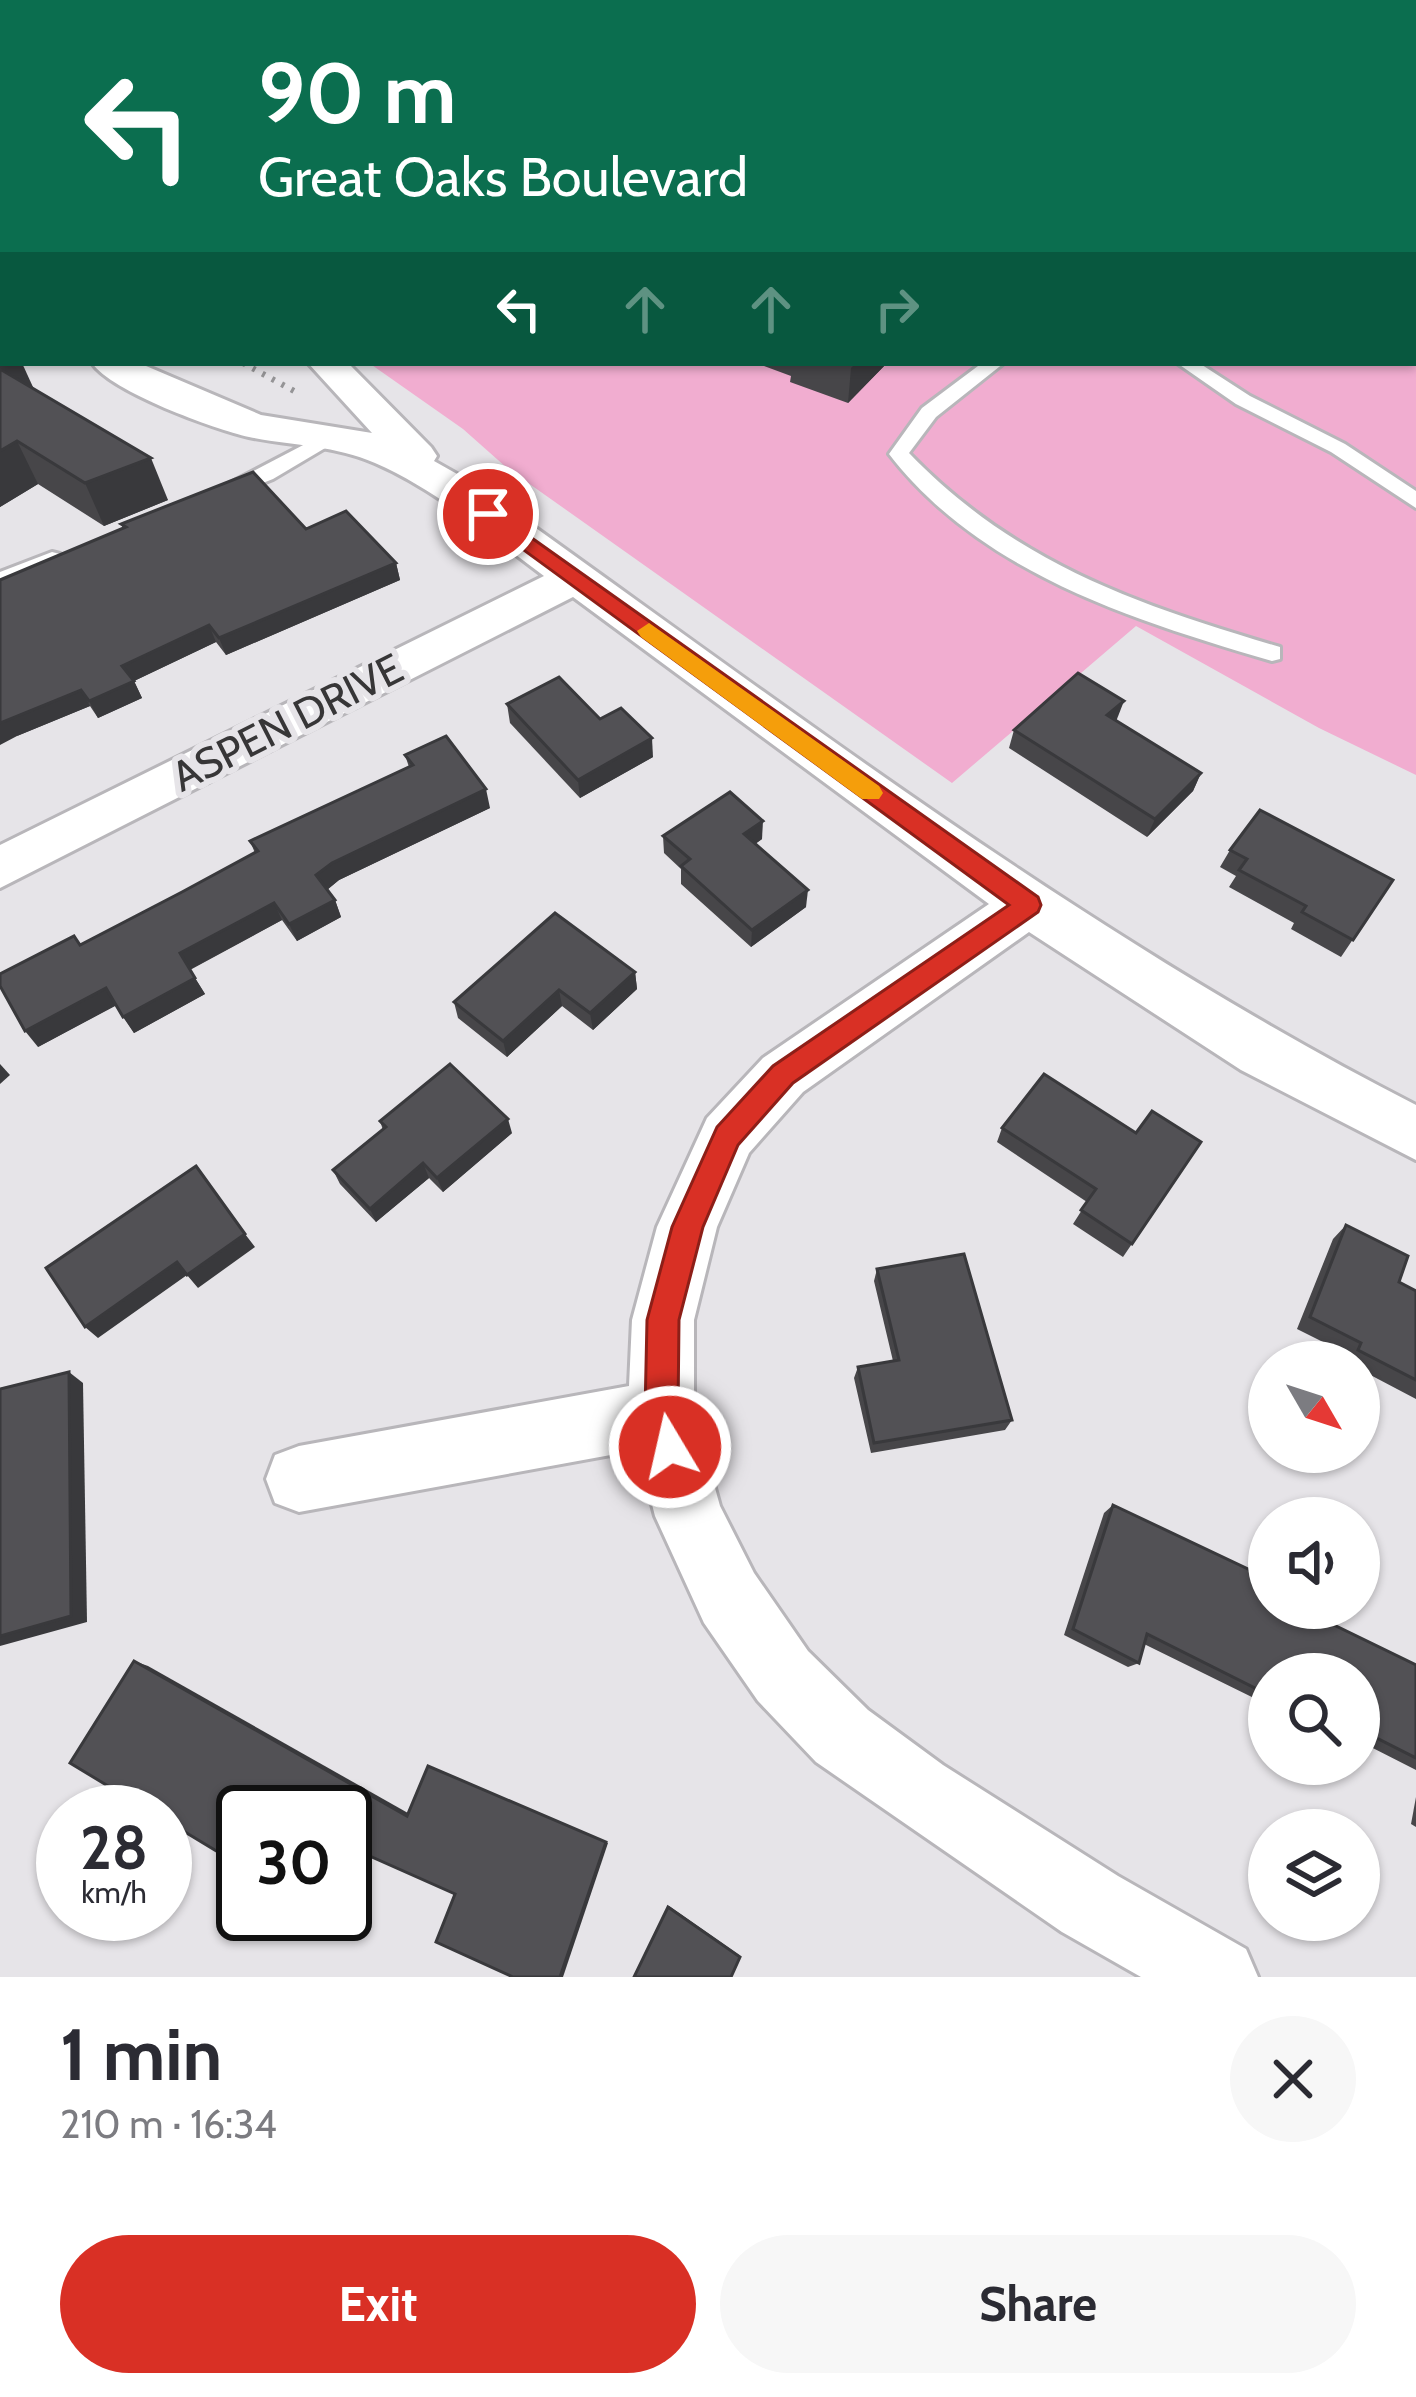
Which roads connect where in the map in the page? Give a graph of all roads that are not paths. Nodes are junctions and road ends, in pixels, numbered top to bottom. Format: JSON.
{"nodes":[{"id":1,"x":116,"y":366,"type":"edge"},
{"id":2,"x":330,"y":366,"type":"edge"},
{"id":3,"x":990,"y":366,"type":"edge"},
{"id":4,"x":1191,"y":366,"type":"edge"},
{"id":5,"x":330,"y":436,"type":"junction"},
{"id":6,"x":443,"y":484,"type":"junction"},
{"id":7,"x":199,"y":501,"type":"edge"},
{"id":8,"x":1416,"y":502,"type":"edge"},
{"id":9,"x":66,"y":554,"type":"edge"},
{"id":10,"x":575,"y":578,"type":"junction"},
{"id":11,"x":0,"y":580,"type":"edge"},
{"id":12,"x":1272,"y":652,"type":"dead end"},
{"id":13,"x":0,"y":868,"type":"edge"},
{"id":14,"x":1028,"y":905,"type":"junction"},
{"id":15,"x":1416,"y":1134,"type":"edge"},
{"id":16,"x":661,"y":1413,"type":"junction"},
{"id":17,"x":298,"y":1479,"type":"dead end"},
{"id":18,"x":1219,"y":1977,"type":"edge"}],
"edges":[{"from":1,"to":5,"type":"street"},
{"from":2,"to":6,"type":"street"},
{"from":3,"to":12,"type":"lane"},
{"from":4,"to":8,"type":"lane"},
{"from":5,"to":6,"type":"street"},
{"from":5,"to":7,"type":"lane"},
{"from":6,"to":10,"type":"street"},
{"from":9,"to":11,"type":"lane"},
{"from":10,"to":13,"type":"street","name":"ASPEN DRIVE"},
{"from":10,"to":14,"type":"street"},
{"from":14,"to":15,"type":"street"},
{"from":14,"to":16,"type":"street"},
{"from":16,"to":17,"type":"street"},
{"from":16,"to":18,"type":"street"}]}
